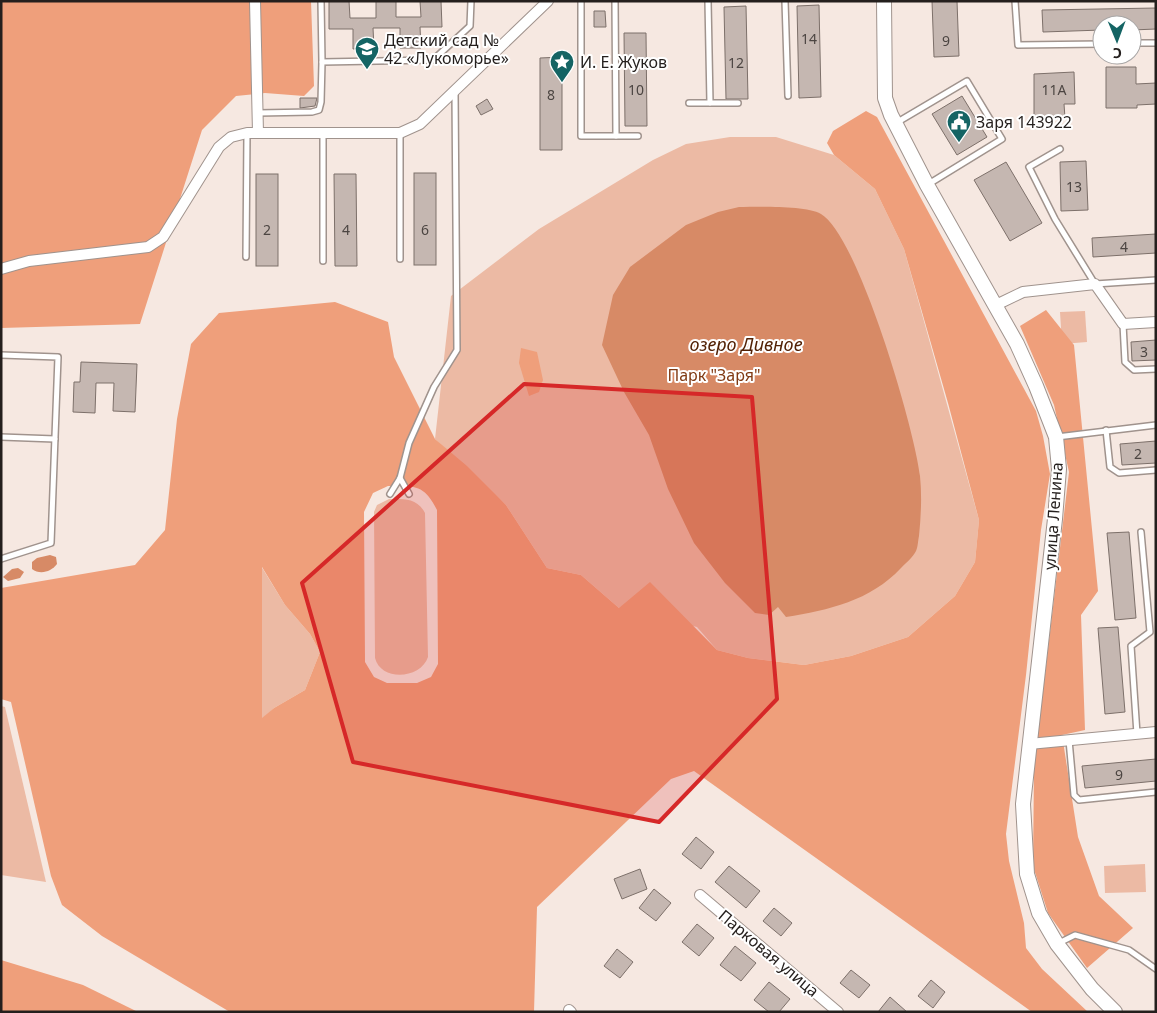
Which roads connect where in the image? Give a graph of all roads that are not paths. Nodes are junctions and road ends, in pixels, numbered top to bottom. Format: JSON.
{"nodes":[{"id":1,"x":255,"y":1,"type":"edge"},
{"id":2,"x":320,"y":1,"type":"edge"},
{"id":3,"x":471,"y":1,"type":"edge"},
{"id":4,"x":548,"y":1,"type":"edge"},
{"id":5,"x":581,"y":1,"type":"edge"},
{"id":6,"x":616,"y":1,"type":"edge"},
{"id":7,"x":708,"y":1,"type":"edge"},
{"id":8,"x":785,"y":1,"type":"edge"},
{"id":9,"x":884,"y":1,"type":"edge"},
{"id":10,"x":1015,"y":1,"type":"edge"},
{"id":11,"x":1142,"y":43,"type":"edge"},
{"id":12,"x":1156,"y":43,"type":"edge"},
{"id":13,"x":1092,"y":44,"type":"edge"},
{"id":14,"x":322,"y":62,"type":"junction"},
{"id":15,"x":455,"y":91,"type":"junction"},
{"id":16,"x":788,"y":96,"type":"dead end"},
{"id":17,"x":710,"y":103,"type":"junction"},
{"id":18,"x":738,"y":103,"type":"dead end"},
{"id":19,"x":689,"y":104,"type":"dead end"},
{"id":20,"x":258,"y":113,"type":"junction"},
{"id":21,"x":895,"y":123,"type":"junction"},
{"id":22,"x":246,"y":133,"type":"junction"},
{"id":23,"x":258,"y":133,"type":"junction"},
{"id":24,"x":323,"y":133,"type":"junction"},
{"id":25,"x":400,"y":133,"type":"junction"},
{"id":26,"x":616,"y":136,"type":"junction"},
{"id":27,"x":638,"y":136,"type":"dead end"},
{"id":28,"x":1060,"y":149,"type":"dead end"},
{"id":29,"x":927,"y":185,"type":"junction"},
{"id":30,"x":246,"y":256,"type":"dead end"},
{"id":31,"x":400,"y":259,"type":"dead end"},
{"id":32,"x":323,"y":260,"type":"dead end"},
{"id":33,"x":1,"y":269,"type":"edge"},
{"id":34,"x":1156,"y":280,"type":"edge"},
{"id":35,"x":1094,"y":284,"type":"junction"},
{"id":36,"x":996,"y":305,"type":"junction"},
{"id":37,"x":1156,"y":322,"type":"edge"},
{"id":38,"x":1123,"y":324,"type":"junction"},
{"id":39,"x":1,"y":355,"type":"edge"},
{"id":40,"x":1156,"y":369,"type":"edge"},
{"id":41,"x":1156,"y":425,"type":"edge"},
{"id":42,"x":1106,"y":430,"type":"junction"},
{"id":43,"x":1,"y":437,"type":"edge"},
{"id":44,"x":1056,"y":437,"type":"junction"},
{"id":45,"x":55,"y":439,"type":"junction"},
{"id":46,"x":1156,"y":470,"type":"edge"},
{"id":47,"x":400,"y":478,"type":"junction"},
{"id":48,"x":390,"y":494,"type":"dead end"},
{"id":49,"x":409,"y":494,"type":"dead end"},
{"id":50,"x":1141,"y":532,"type":"dead end"},
{"id":51,"x":1,"y":559,"type":"edge"},
{"id":52,"x":1156,"y":732,"type":"edge"},
{"id":53,"x":1137,"y":734,"type":"junction"},
{"id":54,"x":1069,"y":740,"type":"junction"},
{"id":55,"x":1029,"y":744,"type":"junction"},
{"id":56,"x":1156,"y":792,"type":"edge"},
{"id":57,"x":700,"y":895,"type":"dead end"},
{"id":58,"x":1057,"y":944,"type":"junction"},
{"id":59,"x":1156,"y":969,"type":"edge"},
{"id":60,"x":838,"y":1012,"type":"edge"},
{"id":61,"x":1115,"y":1012,"type":"edge"}],
"edges":[{"from":1,"to":20,"type":"street"},
{"from":2,"to":14,"type":"lane"},
{"from":3,"to":14,"type":"lane"},
{"from":4,"to":15,"type":"street"},
{"from":5,"to":26,"type":"lane"},
{"from":6,"to":26,"type":"lane"},
{"from":7,"to":17,"type":"lane"},
{"from":8,"to":16,"type":"lane"},
{"from":9,"to":21,"type":"street","name":"улица Ленина"},
{"from":10,"to":13,"type":"lane"},
{"from":11,"to":12,"type":"lane"},
{"from":14,"to":20,"type":"lane"},
{"from":15,"to":25,"type":"street"},
{"from":15,"to":47,"type":"lane"},
{"from":17,"to":18,"type":"lane"},
{"from":17,"to":19,"type":"lane"},
{"from":20,"to":23,"type":"street"},
{"from":21,"to":29,"type":"street","name":"улица Ленина"},
{"from":21,"to":29,"type":"lane"},
{"from":22,"to":23,"type":"street"},
{"from":22,"to":30,"type":"lane"},
{"from":22,"to":33,"type":"street"},
{"from":23,"to":24,"type":"street"},
{"from":24,"to":25,"type":"street"},
{"from":24,"to":32,"type":"lane"},
{"from":25,"to":31,"type":"lane"},
{"from":26,"to":27,"type":"lane"},
{"from":28,"to":35,"type":"lane"},
{"from":29,"to":36,"type":"street","name":"улица Ленина"},
{"from":34,"to":35,"type":"lane"},
{"from":35,"to":36,"type":"street"},
{"from":35,"to":38,"type":"street"},
{"from":36,"to":44,"type":"street","name":"улица Ленина"},
{"from":37,"to":38,"type":"street"},
{"from":38,"to":40,"type":"lane"},
{"from":39,"to":45,"type":"lane"},
{"from":41,"to":42,"type":"lane"},
{"from":42,"to":44,"type":"lane"},
{"from":42,"to":46,"type":"lane"},
{"from":43,"to":45,"type":"lane"},
{"from":44,"to":55,"type":"street","name":"улица Ленина"},
{"from":45,"to":51,"type":"lane"},
{"from":47,"to":48,"type":"lane"},
{"from":47,"to":49,"type":"lane"},
{"from":50,"to":53,"type":"lane"},
{"from":52,"to":53,"type":"street"},
{"from":53,"to":54,"type":"street"},
{"from":54,"to":55,"type":"street"},
{"from":54,"to":56,"type":"lane"},
{"from":55,"to":58,"type":"street","name":"улица Ленина"},
{"from":57,"to":60,"type":"street","name":"Парковая улица"},
{"from":58,"to":59,"type":"lane"},
{"from":58,"to":61,"type":"street","name":"улица Ленина"}]}
